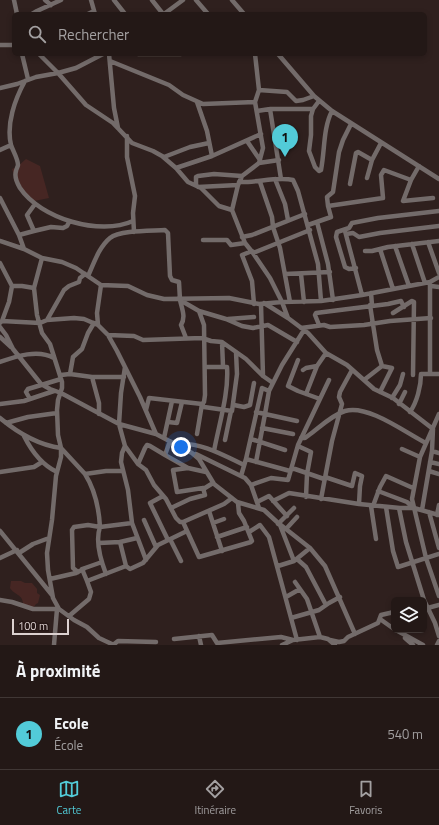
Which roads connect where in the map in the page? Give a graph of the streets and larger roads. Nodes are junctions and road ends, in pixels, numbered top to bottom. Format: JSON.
{"nodes":[{"id":1,"x":14,"y":0,"type":"edge"},
{"id":2,"x":46,"y":0,"type":"edge"},
{"id":3,"x":61,"y":0,"type":"edge"},
{"id":4,"x":91,"y":0,"type":"edge"},
{"id":5,"x":114,"y":0,"type":"edge"},
{"id":6,"x":152,"y":0,"type":"edge"},
{"id":7,"x":183,"y":0,"type":"edge"},
{"id":8,"x":196,"y":0,"type":"edge"},
{"id":9,"x":232,"y":0,"type":"edge"},
{"id":10,"x":51,"y":5,"type":"junction"},
{"id":11,"x":17,"y":12,"type":"edge"},
{"id":12,"x":35,"y":12,"type":"edge"},
{"id":13,"x":94,"y":12,"type":"edge"},
{"id":14,"x":123,"y":12,"type":"edge"},
{"id":15,"x":161,"y":12,"type":"edge"},
{"id":16,"x":166,"y":12,"type":"edge"},
{"id":17,"x":206,"y":12,"type":"edge"},
{"id":18,"x":242,"y":12,"type":"edge"},
{"id":19,"x":0,"y":45,"type":"edge"},
{"id":20,"x":12,"y":45,"type":"edge"},
{"id":21,"x":22,"y":56,"type":"edge"},
{"id":22,"x":41,"y":56,"type":"edge"},
{"id":23,"x":99,"y":56,"type":"edge"},
{"id":24,"x":109,"y":56,"type":"edge"},
{"id":25,"x":255,"y":56,"type":"edge"},
{"id":26,"x":280,"y":56,"type":"edge"},
{"id":27,"x":110,"y":61,"type":"junction"},
{"id":28,"x":58,"y":73,"type":"junction"},
{"id":29,"x":27,"y":80,"type":"junction"},
{"id":30,"x":0,"y":88,"type":"edge"},
{"id":31,"x":259,"y":90,"type":"junction"},
{"id":32,"x":314,"y":96,"type":"junction"},
{"id":33,"x":319,"y":101,"type":"junction"},
{"id":34,"x":197,"y":102,"type":"junction"},
{"id":35,"x":255,"y":102,"type":"junction"},
{"id":36,"x":270,"y":109,"type":"junction"},
{"id":37,"x":314,"y":109,"type":"junction"},
{"id":38,"x":257,"y":111,"type":"junction"},
{"id":39,"x":332,"y":111,"type":"junction"},
{"id":40,"x":351,"y":124,"type":"junction"},
{"id":41,"x":118,"y":128,"type":"junction"},
{"id":42,"x":261,"y":134,"type":"junction"},
{"id":43,"x":127,"y":136,"type":"junction"},
{"id":44,"x":247,"y":141,"type":"junction"},
{"id":45,"x":209,"y":143,"type":"junction"},
{"id":46,"x":381,"y":143,"type":"junction"},
{"id":47,"x":11,"y":145,"type":"junction"},
{"id":48,"x":0,"y":150,"type":"edge"},
{"id":49,"x":212,"y":156,"type":"junction"},
{"id":50,"x":164,"y":157,"type":"junction"},
{"id":51,"x":279,"y":160,"type":"junction"},
{"id":52,"x":372,"y":160,"type":"junction"},
{"id":53,"x":259,"y":162,"type":"junction"},
{"id":54,"x":419,"y":166,"type":"junction"},
{"id":55,"x":176,"y":168,"type":"junction"},
{"id":56,"x":242,"y":176,"type":"junction"},
{"id":57,"x":367,"y":178,"type":"dead end"},
{"id":58,"x":275,"y":179,"type":"junction"},
{"id":59,"x":281,"y":179,"type":"junction"},
{"id":60,"x":439,"y":179,"type":"edge"},
{"id":61,"x":411,"y":180,"type":"junction"},
{"id":62,"x":260,"y":182,"type":"junction"},
{"id":63,"x":238,"y":184,"type":"junction"},
{"id":64,"x":350,"y":184,"type":"dead end"},
{"id":65,"x":197,"y":186,"type":"junction"},
{"id":66,"x":0,"y":198,"type":"edge"},
{"id":67,"x":433,"y":198,"type":"dead end"},
{"id":68,"x":35,"y":204,"type":"junction"},
{"id":69,"x":328,"y":206,"type":"junction"},
{"id":70,"x":232,"y":210,"type":"junction"},
{"id":71,"x":439,"y":211,"type":"edge"},
{"id":72,"x":305,"y":214,"type":"junction"},
{"id":73,"x":288,"y":220,"type":"junction"},
{"id":74,"x":133,"y":221,"type":"junction"},
{"id":75,"x":69,"y":222,"type":"junction"},
{"id":76,"x":317,"y":222,"type":"junction"},
{"id":77,"x":439,"y":226,"type":"edge"},
{"id":78,"x":273,"y":227,"type":"junction"},
{"id":79,"x":309,"y":227,"type":"junction"},
{"id":80,"x":34,"y":231,"type":"junction"},
{"id":81,"x":134,"y":232,"type":"junction"},
{"id":82,"x":345,"y":232,"type":"junction"},
{"id":83,"x":19,"y":236,"type":"junction"},
{"id":84,"x":242,"y":237,"type":"junction"},
{"id":85,"x":203,"y":240,"type":"dead end"},
{"id":86,"x":0,"y":241,"type":"edge"},
{"id":87,"x":439,"y":241,"type":"edge"},
{"id":88,"x":278,"y":242,"type":"junction"},
{"id":89,"x":428,"y":242,"type":"junction"},
{"id":90,"x":246,"y":243,"type":"junction"},
{"id":91,"x":412,"y":244,"type":"junction"},
{"id":92,"x":394,"y":246,"type":"junction"},
{"id":93,"x":24,"y":249,"type":"junction"},
{"id":94,"x":380,"y":249,"type":"junction"},
{"id":95,"x":365,"y":251,"type":"dead end"},
{"id":96,"x":253,"y":252,"type":"junction"},
{"id":97,"x":42,"y":258,"type":"junction"},
{"id":98,"x":0,"y":263,"type":"edge"},
{"id":99,"x":356,"y":268,"type":"junction"},
{"id":100,"x":330,"y":272,"type":"junction"},
{"id":101,"x":319,"y":273,"type":"junction"},
{"id":102,"x":439,"y":273,"type":"edge"},
{"id":103,"x":285,"y":274,"type":"junction"},
{"id":104,"x":301,"y":274,"type":"junction"},
{"id":105,"x":86,"y":275,"type":"junction"},
{"id":106,"x":439,"y":277,"type":"edge"},
{"id":107,"x":425,"y":283,"type":"junction"},
{"id":108,"x":431,"y":284,"type":"junction"},
{"id":109,"x":101,"y":285,"type":"junction"},
{"id":110,"x":12,"y":286,"type":"junction"},
{"id":111,"x":409,"y":286,"type":"junction"},
{"id":112,"x":439,"y":287,"type":"edge"},
{"id":113,"x":34,"y":288,"type":"junction"},
{"id":114,"x":393,"y":289,"type":"junction"},
{"id":115,"x":371,"y":293,"type":"junction"},
{"id":116,"x":362,"y":295,"type":"junction"},
{"id":117,"x":180,"y":300,"type":"junction"},
{"id":118,"x":333,"y":300,"type":"junction"},
{"id":119,"x":321,"y":301,"type":"junction"},
{"id":120,"x":282,"y":302,"type":"junction"},
{"id":121,"x":290,"y":302,"type":"junction"},
{"id":122,"x":304,"y":302,"type":"junction"},
{"id":123,"x":262,"y":303,"type":"junction"},
{"id":124,"x":254,"y":304,"type":"junction"},
{"id":125,"x":371,"y":305,"type":"junction"},
{"id":126,"x":404,"y":307,"type":"junction"},
{"id":127,"x":199,"y":311,"type":"junction"},
{"id":128,"x":393,"y":313,"type":"dead end"},
{"id":129,"x":254,"y":317,"type":"dead end"},
{"id":130,"x":288,"y":318,"type":"junction"},
{"id":131,"x":431,"y":318,"type":"junction"},
{"id":132,"x":226,"y":319,"type":"junction"},
{"id":133,"x":414,"y":319,"type":"junction"},
{"id":134,"x":47,"y":320,"type":"junction"},
{"id":135,"x":1,"y":322,"type":"edge"},
{"id":136,"x":40,"y":322,"type":"junction"},
{"id":137,"x":96,"y":324,"type":"junction"},
{"id":138,"x":373,"y":324,"type":"junction"},
{"id":139,"x":319,"y":326,"type":"junction"},
{"id":140,"x":0,"y":327,"type":"edge"},
{"id":141,"x":262,"y":327,"type":"junction"},
{"id":142,"x":303,"y":329,"type":"junction"},
{"id":143,"x":108,"y":335,"type":"junction"},
{"id":144,"x":0,"y":337,"type":"edge"},
{"id":145,"x":186,"y":338,"type":"junction"},
{"id":146,"x":205,"y":338,"type":"junction"},
{"id":147,"x":222,"y":342,"type":"junction"},
{"id":148,"x":297,"y":342,"type":"junction"},
{"id":149,"x":14,"y":349,"type":"junction"},
{"id":150,"x":236,"y":352,"type":"junction"},
{"id":151,"x":326,"y":353,"type":"junction"},
{"id":152,"x":19,"y":356,"type":"junction"},
{"id":153,"x":54,"y":358,"type":"junction"},
{"id":154,"x":298,"y":360,"type":"dead end"},
{"id":155,"x":0,"y":362,"type":"edge"},
{"id":156,"x":223,"y":366,"type":"junction"},
{"id":157,"x":317,"y":366,"type":"junction"},
{"id":158,"x":382,"y":366,"type":"junction"},
{"id":159,"x":125,"y":367,"type":"junction"},
{"id":160,"x":205,"y":367,"type":"junction"},
{"id":161,"x":303,"y":370,"type":"dead end"},
{"id":162,"x":352,"y":370,"type":"junction"},
{"id":163,"x":70,"y":374,"type":"junction"},
{"id":164,"x":403,"y":374,"type":"dead end"},
{"id":165,"x":430,"y":374,"type":"junction"},
{"id":166,"x":439,"y":374,"type":"edge"},
{"id":167,"x":413,"y":375,"type":"dead end"},
{"id":168,"x":263,"y":376,"type":"junction"},
{"id":169,"x":61,"y":377,"type":"junction"},
{"id":170,"x":92,"y":377,"type":"junction"},
{"id":171,"x":124,"y":377,"type":"junction"},
{"id":172,"x":329,"y":380,"type":"dead end"},
{"id":173,"x":364,"y":380,"type":"junction"},
{"id":174,"x":274,"y":382,"type":"junction"},
{"id":175,"x":254,"y":383,"type":"dead end"},
{"id":176,"x":41,"y":384,"type":"junction"},
{"id":177,"x":55,"y":391,"type":"junction"},
{"id":178,"x":269,"y":391,"type":"junction"},
{"id":179,"x":380,"y":392,"type":"junction"},
{"id":180,"x":405,"y":392,"type":"dead end"},
{"id":181,"x":61,"y":393,"type":"junction"},
{"id":182,"x":306,"y":394,"type":"junction"},
{"id":183,"x":320,"y":398,"type":"junction"},
{"id":184,"x":392,"y":398,"type":"junction"},
{"id":185,"x":30,"y":399,"type":"junction"},
{"id":186,"x":172,"y":402,"type":"junction"},
{"id":187,"x":182,"y":402,"type":"junction"},
{"id":188,"x":0,"y":404,"type":"edge"},
{"id":189,"x":202,"y":404,"type":"junction"},
{"id":190,"x":399,"y":404,"type":"junction"},
{"id":191,"x":234,"y":405,"type":"junction"},
{"id":192,"x":146,"y":410,"type":"junction"},
{"id":193,"x":223,"y":410,"type":"junction"},
{"id":194,"x":231,"y":411,"type":"junction"},
{"id":195,"x":256,"y":412,"type":"junction"},
{"id":196,"x":410,"y":412,"type":"junction"},
{"id":197,"x":57,"y":413,"type":"junction"},
{"id":198,"x":340,"y":413,"type":"junction"},
{"id":199,"x":99,"y":414,"type":"junction"},
{"id":200,"x":265,"y":414,"type":"junction"},
{"id":201,"x":439,"y":414,"type":"edge"},
{"id":202,"x":0,"y":418,"type":"edge"},
{"id":203,"x":297,"y":421,"type":"dead end"},
{"id":204,"x":6,"y":422,"type":"junction"},
{"id":205,"x":168,"y":422,"type":"junction"},
{"id":206,"x":119,"y":424,"type":"junction"},
{"id":207,"x":262,"y":428,"type":"junction"},
{"id":208,"x":433,"y":428,"type":"junction"},
{"id":209,"x":23,"y":434,"type":"junction"},
{"id":210,"x":156,"y":434,"type":"junction"},
{"id":211,"x":197,"y":434,"type":"dead end"},
{"id":212,"x":293,"y":434,"type":"dead end"},
{"id":213,"x":164,"y":438,"type":"junction"},
{"id":214,"x":302,"y":438,"type":"junction"},
{"id":215,"x":251,"y":439,"type":"junction"},
{"id":216,"x":225,"y":440,"type":"dead end"},
{"id":217,"x":170,"y":441,"type":"junction"},
{"id":218,"x":261,"y":442,"type":"junction"},
{"id":219,"x":426,"y":443,"type":"junction"},
{"id":220,"x":177,"y":444,"type":"junction"},
{"id":221,"x":125,"y":446,"type":"junction"},
{"id":222,"x":298,"y":446,"type":"junction"},
{"id":223,"x":61,"y":448,"type":"junction"},
{"id":224,"x":402,"y":449,"type":"dead end"},
{"id":225,"x":285,"y":450,"type":"dead end"},
{"id":226,"x":214,"y":451,"type":"junction"},
{"id":227,"x":432,"y":451,"type":"junction"},
{"id":228,"x":192,"y":452,"type":"junction"},
{"id":229,"x":439,"y":453,"type":"edge"},
{"id":230,"x":165,"y":455,"type":"junction"},
{"id":231,"x":420,"y":457,"type":"junction"},
{"id":232,"x":246,"y":459,"type":"junction"},
{"id":233,"x":42,"y":462,"type":"junction"},
{"id":234,"x":256,"y":462,"type":"junction"},
{"id":235,"x":430,"y":462,"type":"junction"},
{"id":236,"x":138,"y":464,"type":"junction"},
{"id":237,"x":439,"y":464,"type":"edge"},
{"id":238,"x":244,"y":465,"type":"junction"},
{"id":239,"x":188,"y":468,"type":"junction"},
{"id":240,"x":290,"y":470,"type":"junction"},
{"id":241,"x":124,"y":471,"type":"junction"},
{"id":242,"x":429,"y":471,"type":"junction"},
{"id":243,"x":0,"y":472,"type":"edge"},
{"id":244,"x":57,"y":472,"type":"junction"},
{"id":245,"x":206,"y":472,"type":"junction"},
{"id":246,"x":85,"y":474,"type":"junction"},
{"id":247,"x":307,"y":474,"type":"junction"},
{"id":248,"x":439,"y":474,"type":"edge"},
{"id":249,"x":241,"y":476,"type":"junction"},
{"id":250,"x":324,"y":478,"type":"junction"},
{"id":251,"x":213,"y":483,"type":"junction"},
{"id":252,"x":251,"y":485,"type":"junction"},
{"id":253,"x":203,"y":488,"type":"junction"},
{"id":254,"x":413,"y":488,"type":"junction"},
{"id":255,"x":378,"y":491,"type":"junction"},
{"id":256,"x":163,"y":496,"type":"junction"},
{"id":257,"x":306,"y":496,"type":"junction"},
{"id":258,"x":232,"y":498,"type":"junction"},
{"id":259,"x":321,"y":499,"type":"junction"},
{"id":260,"x":273,"y":501,"type":"junction"},
{"id":261,"x":257,"y":502,"type":"junction"},
{"id":262,"x":238,"y":503,"type":"junction"},
{"id":263,"x":359,"y":504,"type":"junction"},
{"id":264,"x":439,"y":505,"type":"edge"},
{"id":265,"x":372,"y":506,"type":"junction"},
{"id":266,"x":386,"y":507,"type":"junction"},
{"id":267,"x":171,"y":508,"type":"junction"},
{"id":268,"x":259,"y":508,"type":"junction"},
{"id":269,"x":294,"y":508,"type":"dead end"},
{"id":270,"x":399,"y":508,"type":"junction"},
{"id":271,"x":414,"y":508,"type":"junction"},
{"id":272,"x":422,"y":510,"type":"junction"},
{"id":273,"x":209,"y":511,"type":"junction"},
{"id":274,"x":429,"y":512,"type":"junction"},
{"id":275,"x":438,"y":515,"type":"edge"},
{"id":276,"x":287,"y":516,"type":"junction"},
{"id":277,"x":297,"y":518,"type":"dead end"},
{"id":278,"x":224,"y":519,"type":"dead end"},
{"id":279,"x":144,"y":520,"type":"dead end"},
{"id":280,"x":183,"y":522,"type":"junction"},
{"id":281,"x":132,"y":523,"type":"junction"},
{"id":282,"x":213,"y":523,"type":"junction"},
{"id":283,"x":279,"y":524,"type":"junction"},
{"id":284,"x":100,"y":527,"type":"junction"},
{"id":285,"x":248,"y":529,"type":"junction"},
{"id":286,"x":286,"y":529,"type":"junction"},
{"id":287,"x":0,"y":531,"type":"edge"},
{"id":288,"x":187,"y":531,"type":"junction"},
{"id":289,"x":217,"y":537,"type":"junction"},
{"id":290,"x":49,"y":538,"type":"junction"},
{"id":291,"x":137,"y":538,"type":"junction"},
{"id":292,"x":169,"y":539,"type":"junction"},
{"id":293,"x":376,"y":539,"type":"dead end"},
{"id":294,"x":120,"y":542,"type":"junction"},
{"id":295,"x":99,"y":543,"type":"junction"},
{"id":296,"x":156,"y":547,"type":"junction"},
{"id":297,"x":310,"y":548,"type":"junction"},
{"id":298,"x":439,"y":548,"type":"edge"},
{"id":299,"x":222,"y":551,"type":"junction"},
{"id":300,"x":18,"y":552,"type":"junction"},
{"id":301,"x":439,"y":554,"type":"edge"},
{"id":302,"x":0,"y":558,"type":"edge"},
{"id":303,"x":426,"y":558,"type":"junction"},
{"id":304,"x":146,"y":560,"type":"junction"},
{"id":305,"x":296,"y":560,"type":"junction"},
{"id":306,"x":182,"y":561,"type":"dead end"},
{"id":307,"x":102,"y":562,"type":"junction"},
{"id":308,"x":412,"y":562,"type":"junction"},
{"id":309,"x":126,"y":566,"type":"junction"},
{"id":310,"x":278,"y":566,"type":"junction"},
{"id":311,"x":80,"y":570,"type":"junction"},
{"id":312,"x":106,"y":574,"type":"junction"},
{"id":313,"x":50,"y":579,"type":"junction"},
{"id":314,"x":87,"y":581,"type":"junction"},
{"id":315,"x":296,"y":582,"type":"dead end"},
{"id":316,"x":300,"y":589,"type":"junction"},
{"id":317,"x":52,"y":595,"type":"junction"},
{"id":318,"x":439,"y":596,"type":"edge"},
{"id":319,"x":286,"y":597,"type":"junction"},
{"id":320,"x":340,"y":597,"type":"junction"},
{"id":321,"x":423,"y":597,"type":"edge"},
{"id":322,"x":0,"y":600,"type":"edge"},
{"id":323,"x":326,"y":605,"type":"junction"},
{"id":324,"x":439,"y":605,"type":"edge"},
{"id":325,"x":58,"y":609,"type":"junction"},
{"id":326,"x":427,"y":609,"type":"edge"},
{"id":327,"x":427,"y":610,"type":"edge"},
{"id":328,"x":312,"y":612,"type":"junction"},
{"id":329,"x":391,"y":613,"type":"edge"},
{"id":330,"x":69,"y":616,"type":"junction"},
{"id":331,"x":291,"y":618,"type":"junction"},
{"id":332,"x":380,"y":619,"type":"junction"},
{"id":333,"x":437,"y":623,"type":"edge"},
{"id":334,"x":391,"y":627,"type":"edge"},
{"id":335,"x":398,"y":633,"type":"edge"},
{"id":336,"x":400,"y":633,"type":"edge"},
{"id":337,"x":355,"y":634,"type":"junction"},
{"id":338,"x":199,"y":636,"type":"junction"},
{"id":339,"x":439,"y":636,"type":"edge"},
{"id":340,"x":320,"y":637,"type":"junction"},
{"id":341,"x":174,"y":638,"type":"dead end"},
{"id":342,"x":328,"y":639,"type":"junction"},
{"id":343,"x":295,"y":640,"type":"junction"},
{"id":344,"x":439,"y":641,"type":"edge"},
{"id":345,"x":156,"y":642,"type":"dead end"},
{"id":346,"x":217,"y":644,"type":"edge"},
{"id":347,"x":54,"y":645,"type":"edge"},
{"id":348,"x":114,"y":645,"type":"edge"},
{"id":349,"x":200,"y":645,"type":"edge"},
{"id":350,"x":282,"y":645,"type":"edge"},
{"id":351,"x":335,"y":645,"type":"edge"},
{"id":352,"x":412,"y":645,"type":"edge"},
{"id":353,"x":423,"y":645,"type":"edge"},
{"id":354,"x":437,"y":645,"type":"edge"}],
"edges":[{"from":1,"to":11,"type":"street"},
{"from":2,"to":10,"type":"street"},
{"from":3,"to":10,"type":"street"},
{"from":4,"to":13,"type":"street"},
{"from":5,"to":14,"type":"street"},
{"from":6,"to":15,"type":"street"},
{"from":7,"to":16,"type":"street"},
{"from":8,"to":17,"type":"street"},
{"from":9,"to":18,"type":"street"},
{"from":10,"to":12,"type":"street"},
{"from":19,"to":20,"type":"street"},
{"from":21,"to":29,"type":"street"},
{"from":22,"to":28,"type":"street"},
{"from":23,"to":28,"type":"street"},
{"from":24,"to":27,"type":"street"},
{"from":25,"to":31,"type":"street"},
{"from":26,"to":32,"type":"street"},
{"from":27,"to":34,"type":"street"},
{"from":27,"to":41,"type":"street"},
{"from":28,"to":29,"type":"street"},
{"from":28,"to":41,"type":"street"},
{"from":29,"to":30,"type":"street"},
{"from":29,"to":47,"type":"street"},
{"from":31,"to":32,"type":"street"},
{"from":31,"to":35,"type":"street"},
{"from":32,"to":33,"type":"street"},
{"from":33,"to":37,"type":"street"},
{"from":33,"to":39,"type":"street"},
{"from":34,"to":35,"type":"street"},
{"from":34,"to":45,"type":"street"},
{"from":35,"to":38,"type":"street"},
{"from":36,"to":37,"type":"street"},
{"from":36,"to":38,"type":"street"},
{"from":36,"to":51,"type":"street"},
{"from":37,"to":39,"type":"street"},
{"from":38,"to":42,"type":"street"},
{"from":39,"to":40,"type":"street"},
{"from":40,"to":46,"type":"street"},
{"from":40,"to":69,"type":"street"},
{"from":41,"to":43,"type":"street"},
{"from":42,"to":44,"type":"street"},
{"from":42,"to":53,"type":"street"},
{"from":43,"to":50,"type":"street"},
{"from":43,"to":74,"type":"street"},
{"from":44,"to":49,"type":"street"},
{"from":44,"to":53,"type":"street"},
{"from":45,"to":49,"type":"street"},
{"from":45,"to":50,"type":"street"},
{"from":46,"to":52,"type":"street"},
{"from":46,"to":54,"type":"street"},
{"from":47,"to":48,"type":"street"},
{"from":47,"to":68,"type":"street"},
{"from":49,"to":55,"type":"street"},
{"from":50,"to":55,"type":"street"},
{"from":51,"to":53,"type":"street"},
{"from":51,"to":59,"type":"street"},
{"from":52,"to":57,"type":"street"},
{"from":52,"to":64,"type":"street"},
{"from":53,"to":56,"type":"street"},
{"from":54,"to":60,"type":"street"},
{"from":54,"to":61,"type":"street"},
{"from":55,"to":65,"type":"street"},
{"from":56,"to":63,"type":"street"},
{"from":56,"to":65,"type":"street"},
{"from":58,"to":59,"type":"street"},
{"from":58,"to":62,"type":"street"},
{"from":58,"to":73,"type":"street"},
{"from":59,"to":72,"type":"street"},
{"from":61,"to":67,"type":"street"},
{"from":61,"to":69,"type":"street"},
{"from":62,"to":63,"type":"street"},
{"from":62,"to":78,"type":"street"},
{"from":63,"to":65,"type":"street"},
{"from":63,"to":70,"type":"street"},
{"from":65,"to":70,"type":"street"},
{"from":66,"to":83,"type":"street"},
{"from":68,"to":75,"type":"street"},
{"from":68,"to":80,"type":"street"},
{"from":69,"to":76,"type":"street"},
{"from":70,"to":84,"type":"street"},
{"from":71,"to":82,"type":"street"},
{"from":72,"to":73,"type":"street"},
{"from":72,"to":79,"type":"street"},
{"from":73,"to":78,"type":"street"},
{"from":74,"to":75,"type":"street"},
{"from":74,"to":81,"type":"street"},
{"from":75,"to":80,"type":"street"},
{"from":76,"to":79,"type":"street"},
{"from":76,"to":100,"type":"street"},
{"from":77,"to":82,"type":"street"},
{"from":78,"to":84,"type":"street"},
{"from":78,"to":88,"type":"street"},
{"from":79,"to":88,"type":"street"},
{"from":79,"to":101,"type":"street"},
{"from":80,"to":83,"type":"street"},
{"from":81,"to":105,"type":"street"},
{"from":81,"to":117,"type":"street"},
{"from":82,"to":99,"type":"street"},
{"from":82,"to":99,"type":"street"},
{"from":83,"to":93,"type":"street"},
{"from":84,"to":90,"type":"street"},
{"from":85,"to":90,"type":"street"},
{"from":86,"to":93,"type":"street"},
{"from":87,"to":89,"type":"street"},
{"from":88,"to":96,"type":"street"},
{"from":88,"to":103,"type":"street"},
{"from":89,"to":91,"type":"street"},
{"from":89,"to":102,"type":"street"},
{"from":90,"to":96,"type":"street"},
{"from":91,"to":92,"type":"street"},
{"from":91,"to":107,"type":"street"},
{"from":92,"to":94,"type":"street"},
{"from":92,"to":111,"type":"street"},
{"from":93,"to":97,"type":"street"},
{"from":94,"to":95,"type":"street"},
{"from":94,"to":114,"type":"street"},
{"from":96,"to":120,"type":"street"},
{"from":96,"to":124,"type":"street"},
{"from":97,"to":105,"type":"street"},
{"from":97,"to":113,"type":"street"},
{"from":98,"to":110,"type":"street"},
{"from":99,"to":116,"type":"street"},
{"from":100,"to":101,"type":"street"},
{"from":100,"to":118,"type":"street"},
{"from":101,"to":104,"type":"street"},
{"from":101,"to":119,"type":"street"},
{"from":103,"to":104,"type":"street"},
{"from":103,"to":121,"type":"street"},
{"from":104,"to":122,"type":"street"},
{"from":105,"to":109,"type":"street"},
{"from":105,"to":134,"type":"street"},
{"from":106,"to":108,"type":"street"},
{"from":107,"to":108,"type":"street"},
{"from":107,"to":111,"type":"street"},
{"from":108,"to":112,"type":"street"},
{"from":108,"to":131,"type":"street"},
{"from":109,"to":117,"type":"street"},
{"from":109,"to":137,"type":"street"},
{"from":110,"to":113,"type":"street"},
{"from":110,"to":135,"type":"street"},
{"from":111,"to":114,"type":"street"},
{"from":113,"to":136,"type":"street"},
{"from":114,"to":115,"type":"street"},
{"from":115,"to":116,"type":"street"},
{"from":115,"to":125,"type":"street"},
{"from":116,"to":118,"type":"street"},
{"from":117,"to":124,"type":"street"},
{"from":117,"to":127,"type":"street"},
{"from":117,"to":145,"type":"street"},
{"from":118,"to":119,"type":"street"},
{"from":119,"to":122,"type":"street"},
{"from":120,"to":121,"type":"street"},
{"from":120,"to":123,"type":"street"},
{"from":120,"to":130,"type":"street"},
{"from":121,"to":122,"type":"street"},
{"from":123,"to":124,"type":"street"},
{"from":123,"to":130,"type":"street"},
{"from":123,"to":141,"type":"street"},
{"from":125,"to":126,"type":"street"},
{"from":125,"to":138,"type":"street"},
{"from":125,"to":139,"type":"street"},
{"from":126,"to":128,"type":"street"},
{"from":126,"to":133,"type":"street"},
{"from":127,"to":132,"type":"street"},
{"from":127,"to":146,"type":"street"},
{"from":129,"to":132,"type":"street"},
{"from":130,"to":142,"type":"street"},
{"from":131,"to":133,"type":"street"},
{"from":131,"to":165,"type":"street"},
{"from":132,"to":141,"type":"street"},
{"from":133,"to":138,"type":"street"},
{"from":133,"to":167,"type":"street"},
{"from":134,"to":136,"type":"street"},
{"from":134,"to":137,"type":"street"},
{"from":135,"to":136,"type":"street"},
{"from":136,"to":153,"type":"street"},
{"from":137,"to":143,"type":"street"},
{"from":137,"to":163,"type":"street"},
{"from":138,"to":139,"type":"street"},
{"from":138,"to":158,"type":"street"},
{"from":139,"to":142,"type":"street"},
{"from":140,"to":149,"type":"street"},
{"from":141,"to":148,"type":"street"},
{"from":141,"to":168,"type":"street"},
{"from":142,"to":148,"type":"street"},
{"from":142,"to":151,"type":"street"},
{"from":143,"to":145,"type":"street"},
{"from":143,"to":159,"type":"street"},
{"from":144,"to":149,"type":"street"},
{"from":145,"to":146,"type":"street"},
{"from":146,"to":147,"type":"street"},
{"from":146,"to":160,"type":"street"},
{"from":147,"to":150,"type":"street"},
{"from":147,"to":156,"type":"street"},
{"from":148,"to":174,"type":"street"},
{"from":149,"to":152,"type":"street"},
{"from":150,"to":168,"type":"street"},
{"from":150,"to":191,"type":"street"},
{"from":151,"to":157,"type":"street"},
{"from":151,"to":162,"type":"street"},
{"from":152,"to":153,"type":"street"},
{"from":152,"to":155,"type":"street"},
{"from":152,"to":176,"type":"street"},
{"from":153,"to":169,"type":"street"},
{"from":154,"to":182,"type":"street"},
{"from":156,"to":160,"type":"street"},
{"from":156,"to":193,"type":"street"},
{"from":157,"to":161,"type":"street"},
{"from":157,"to":182,"type":"street"},
{"from":158,"to":173,"type":"street"},
{"from":158,"to":179,"type":"street"},
{"from":159,"to":171,"type":"street"},
{"from":159,"to":192,"type":"street"},
{"from":160,"to":189,"type":"street"},
{"from":162,"to":173,"type":"street"},
{"from":162,"to":198,"type":"street"},
{"from":163,"to":169,"type":"street"},
{"from":163,"to":170,"type":"street"},
{"from":164,"to":184,"type":"street"},
{"from":165,"to":166,"type":"street"},
{"from":165,"to":196,"type":"street"},
{"from":168,"to":174,"type":"street"},
{"from":169,"to":176,"type":"street"},
{"from":169,"to":181,"type":"street"},
{"from":170,"to":171,"type":"street"},
{"from":170,"to":199,"type":"street"},
{"from":171,"to":206,"type":"street"},
{"from":172,"to":183,"type":"street"},
{"from":173,"to":179,"type":"street"},
{"from":174,"to":178,"type":"street"},
{"from":175,"to":191,"type":"street"},
{"from":176,"to":177,"type":"street"},
{"from":176,"to":185,"type":"street"},
{"from":177,"to":181,"type":"street"},
{"from":177,"to":185,"type":"street"},
{"from":178,"to":195,"type":"street"},
{"from":178,"to":200,"type":"street"},
{"from":179,"to":184,"type":"street"},
{"from":180,"to":190,"type":"street"},
{"from":181,"to":197,"type":"street"},
{"from":181,"to":199,"type":"street"},
{"from":182,"to":183,"type":"street"},
{"from":183,"to":214,"type":"street"},
{"from":184,"to":190,"type":"street"},
{"from":185,"to":188,"type":"street"},
{"from":186,"to":187,"type":"street"},
{"from":186,"to":192,"type":"street"},
{"from":186,"to":205,"type":"street"},
{"from":187,"to":189,"type":"street"},
{"from":187,"to":205,"type":"street"},
{"from":189,"to":193,"type":"street"},
{"from":189,"to":211,"type":"street"},
{"from":190,"to":196,"type":"street"},
{"from":191,"to":194,"type":"street"},
{"from":192,"to":210,"type":"street"},
{"from":193,"to":194,"type":"street"},
{"from":193,"to":226,"type":"street"},
{"from":194,"to":216,"type":"street"},
{"from":195,"to":200,"type":"street"},
{"from":195,"to":215,"type":"street"},
{"from":196,"to":208,"type":"street"},
{"from":197,"to":204,"type":"street"},
{"from":197,"to":223,"type":"street"},
{"from":198,"to":214,"type":"street"},
{"from":198,"to":219,"type":"street"},
{"from":198,"to":250,"type":"street"},
{"from":199,"to":206,"type":"street"},
{"from":200,"to":203,"type":"street"},
{"from":200,"to":207,"type":"street"},
{"from":201,"to":208,"type":"street"},
{"from":202,"to":204,"type":"street"},
{"from":204,"to":209,"type":"street"},
{"from":205,"to":213,"type":"street"},
{"from":206,"to":210,"type":"street"},
{"from":206,"to":221,"type":"street"},
{"from":207,"to":212,"type":"street"},
{"from":207,"to":218,"type":"street"},
{"from":208,"to":219,"type":"street"},
{"from":208,"to":227,"type":"street"},
{"from":209,"to":223,"type":"street"},
{"from":209,"to":233,"type":"street"},
{"from":210,"to":213,"type":"street"},
{"from":213,"to":217,"type":"street"},
{"from":214,"to":222,"type":"street"},
{"from":215,"to":218,"type":"street"},
{"from":215,"to":232,"type":"street"},
{"from":217,"to":220,"type":"street"},
{"from":217,"to":230,"type":"street"},
{"from":218,"to":225,"type":"street"},
{"from":218,"to":234,"type":"street"},
{"from":219,"to":231,"type":"street"},
{"from":220,"to":226,"type":"street"},
{"from":220,"to":228,"type":"street"},
{"from":221,"to":236,"type":"street"},
{"from":221,"to":241,"type":"street"},
{"from":222,"to":240,"type":"street"},
{"from":222,"to":247,"type":"street"},
{"from":223,"to":244,"type":"street"},
{"from":223,"to":246,"type":"street"},
{"from":224,"to":231,"type":"street"},
{"from":226,"to":238,"type":"street"},
{"from":227,"to":229,"type":"street"},
{"from":227,"to":235,"type":"street"},
{"from":228,"to":245,"type":"street"},
{"from":228,"to":249,"type":"street"},
{"from":230,"to":236,"type":"street"},
{"from":230,"to":239,"type":"street"},
{"from":231,"to":254,"type":"street"},
{"from":232,"to":234,"type":"street"},
{"from":232,"to":238,"type":"street"},
{"from":233,"to":243,"type":"street"},
{"from":233,"to":244,"type":"street"},
{"from":234,"to":240,"type":"street"},
{"from":235,"to":237,"type":"street"},
{"from":235,"to":242,"type":"street"},
{"from":236,"to":256,"type":"street"},
{"from":238,"to":249,"type":"street"},
{"from":239,"to":245,"type":"street"},
{"from":239,"to":253,"type":"street"},
{"from":240,"to":247,"type":"street"},
{"from":240,"to":252,"type":"street"},
{"from":241,"to":246,"type":"street"},
{"from":241,"to":281,"type":"street"},
{"from":242,"to":248,"type":"street"},
{"from":242,"to":272,"type":"street"},
{"from":244,"to":290,"type":"street"},
{"from":245,"to":251,"type":"street"},
{"from":246,"to":284,"type":"street"},
{"from":247,"to":250,"type":"street"},
{"from":247,"to":257,"type":"street"},
{"from":249,"to":252,"type":"street"},
{"from":250,"to":259,"type":"street"},
{"from":250,"to":263,"type":"street"},
{"from":251,"to":253,"type":"street"},
{"from":251,"to":258,"type":"street"},
{"from":252,"to":261,"type":"street"},
{"from":253,"to":267,"type":"street"},
{"from":254,"to":255,"type":"street"},
{"from":254,"to":271,"type":"street"},
{"from":255,"to":265,"type":"street"},
{"from":255,"to":271,"type":"street"},
{"from":256,"to":267,"type":"street"},
{"from":256,"to":292,"type":"street"},
{"from":257,"to":259,"type":"street"},
{"from":257,"to":260,"type":"street"},
{"from":258,"to":262,"type":"street"},
{"from":258,"to":273,"type":"street"},
{"from":259,"to":263,"type":"street"},
{"from":260,"to":261,"type":"street"},
{"from":260,"to":276,"type":"street"},
{"from":261,"to":268,"type":"street"},
{"from":262,"to":268,"type":"street"},
{"from":262,"to":285,"type":"street"},
{"from":263,"to":265,"type":"street"},
{"from":264,"to":275,"type":"street"},
{"from":265,"to":266,"type":"street"},
{"from":265,"to":293,"type":"street"},
{"from":266,"to":270,"type":"street"},
{"from":266,"to":308,"type":"street"},
{"from":267,"to":280,"type":"street"},
{"from":268,"to":283,"type":"street"},
{"from":269,"to":276,"type":"street"},
{"from":270,"to":271,"type":"street"},
{"from":270,"to":308,"type":"street"},
{"from":271,"to":272,"type":"street"},
{"from":271,"to":303,"type":"street"},
{"from":272,"to":274,"type":"street"},
{"from":273,"to":280,"type":"street"},
{"from":273,"to":282,"type":"street"},
{"from":274,"to":275,"type":"street"},
{"from":274,"to":298,"type":"street"},
{"from":276,"to":283,"type":"street"},
{"from":277,"to":286,"type":"street"},
{"from":278,"to":282,"type":"street"},
{"from":279,"to":296,"type":"street"},
{"from":280,"to":288,"type":"street"},
{"from":281,"to":284,"type":"street"},
{"from":281,"to":291,"type":"street"},
{"from":282,"to":289,"type":"street"},
{"from":283,"to":286,"type":"street"},
{"from":283,"to":305,"type":"street"},
{"from":284,"to":295,"type":"street"},
{"from":284,"to":311,"type":"street"},
{"from":285,"to":289,"type":"street"},
{"from":285,"to":299,"type":"street"},
{"from":285,"to":310,"type":"street"},
{"from":286,"to":297,"type":"street"},
{"from":287,"to":300,"type":"street"},
{"from":288,"to":292,"type":"street"},
{"from":288,"to":299,"type":"street"},
{"from":289,"to":299,"type":"street"},
{"from":290,"to":300,"type":"street"},
{"from":290,"to":313,"type":"street"},
{"from":291,"to":294,"type":"street"},
{"from":291,"to":304,"type":"street"},
{"from":292,"to":296,"type":"street"},
{"from":292,"to":306,"type":"street"},
{"from":294,"to":295,"type":"street"},
{"from":294,"to":309,"type":"street"},
{"from":295,"to":307,"type":"street"},
{"from":296,"to":304,"type":"street"},
{"from":297,"to":305,"type":"street"},
{"from":297,"to":320,"type":"street"},
{"from":300,"to":302,"type":"street"},
{"from":300,"to":317,"type":"street"},
{"from":301,"to":303,"type":"street"},
{"from":303,"to":308,"type":"street"},
{"from":303,"to":318,"type":"street"},
{"from":304,"to":309,"type":"street"},
{"from":305,"to":310,"type":"street"},
{"from":305,"to":323,"type":"street"},
{"from":307,"to":311,"type":"street"},
{"from":307,"to":312,"type":"street"},
{"from":308,"to":321,"type":"street"},
{"from":309,"to":312,"type":"street"},
{"from":310,"to":319,"type":"street"},
{"from":311,"to":313,"type":"street"},
{"from":311,"to":314,"type":"street"},
{"from":312,"to":314,"type":"street"},
{"from":313,"to":317,"type":"street"},
{"from":314,"to":330,"type":"street"},
{"from":315,"to":316,"type":"street"},
{"from":316,"to":319,"type":"street"},
{"from":316,"to":328,"type":"street"},
{"from":317,"to":325,"type":"street"},
{"from":319,"to":331,"type":"street"},
{"from":320,"to":323,"type":"street"},
{"from":320,"to":337,"type":"street"},
{"from":322,"to":325,"type":"street"},
{"from":323,"to":328,"type":"street"},
{"from":324,"to":326,"type":"street"},
{"from":325,"to":330,"type":"street"},
{"from":325,"to":347,"type":"street"},
{"from":327,"to":333,"type":"street"},
{"from":328,"to":331,"type":"street"},
{"from":328,"to":340,"type":"street"},
{"from":329,"to":332,"type":"street"},
{"from":330,"to":348,"type":"street"},
{"from":331,"to":343,"type":"street"},
{"from":332,"to":334,"type":"street"},
{"from":332,"to":337,"type":"street"},
{"from":333,"to":339,"type":"street"},
{"from":335,"to":352,"type":"street"},
{"from":336,"to":353,"type":"street"},
{"from":337,"to":342,"type":"street"},
{"from":338,"to":341,"type":"street"},
{"from":338,"to":346,"type":"street"},
{"from":338,"to":349,"type":"street"},
{"from":340,"to":342,"type":"street"},
{"from":340,"to":343,"type":"street"},
{"from":342,"to":351,"type":"street"},
{"from":343,"to":346,"type":"street"},
{"from":343,"to":350,"type":"street"},
{"from":344,"to":354,"type":"street"},
{"from":345,"to":348,"type":"street"}]}
